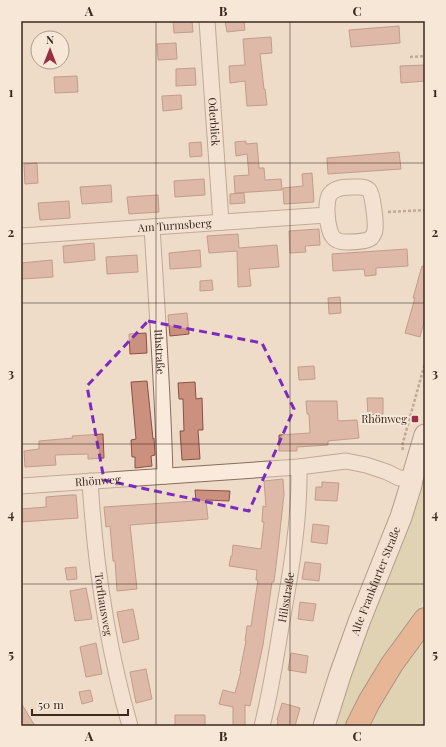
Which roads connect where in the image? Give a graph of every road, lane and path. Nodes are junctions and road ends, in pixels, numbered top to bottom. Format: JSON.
{"nodes":[{"id":1,"x":207,"y":21,"type":"edge"},
{"id":2,"x":410,"y":56,"type":"dead end"},
{"id":3,"x":425,"y":56,"type":"edge"},
{"id":4,"x":425,"y":210,"type":"edge"},
{"id":5,"x":389,"y":212,"type":"dead end"},
{"id":6,"x":327,"y":215,"type":"dead end"},
{"id":7,"x":221,"y":222,"type":"junction"},
{"id":8,"x":152,"y":228,"type":"junction"},
{"id":9,"x":21,"y":236,"type":"edge"},
{"id":10,"x":425,"y":363,"type":"edge"},
{"id":11,"x":425,"y":435,"type":"edge"},
{"id":12,"x":404,"y":452,"type":"dead end"},
{"id":13,"x":299,"y":467,"type":"junction"},
{"id":14,"x":166,"y":476,"type":"junction"},
{"id":15,"x":412,"y":479,"type":"junction"},
{"id":16,"x":90,"y":481,"type":"junction"},
{"id":17,"x":21,"y":486,"type":"edge"},
{"id":18,"x":424,"y":620,"type":"edge"},
{"id":19,"x":130,"y":726,"type":"edge"},
{"id":20,"x":262,"y":726,"type":"edge"},
{"id":21,"x":324,"y":726,"type":"edge"},
{"id":22,"x":357,"y":726,"type":"edge"}],
"edges":[{"from":1,"to":7,"type":"street","name":"Oderblick"},
{"from":2,"to":3,"type":"path"},
{"from":4,"to":5,"type":"path"},
{"from":6,"to":7,"type":"street","name":"Am Turmsberg"},
{"from":7,"to":8,"type":"street","name":"Am Turmsberg"},
{"from":8,"to":9,"type":"street","name":"Am Turmsberg"},
{"from":8,"to":14,"type":"street","name":"Ithstraße"},
{"from":10,"to":12,"type":"path"},
{"from":11,"to":15,"type":"street","name":"Alte Frankfurter Straße"},
{"from":13,"to":14,"type":"street","name":"Rhönweg"},
{"from":13,"to":15,"type":"street","name":"Rhönweg"},
{"from":13,"to":20,"type":"street","name":"Hilsstraße"},
{"from":14,"to":16,"type":"street","name":"Rhönweg"},
{"from":15,"to":21,"type":"street","name":"Alte Frankfurter Straße"},
{"from":16,"to":17,"type":"street","name":"Rhönweg"},
{"from":16,"to":19,"type":"street","name":"Torfhausweg"},
{"from":18,"to":22,"type":"highway"}]}
